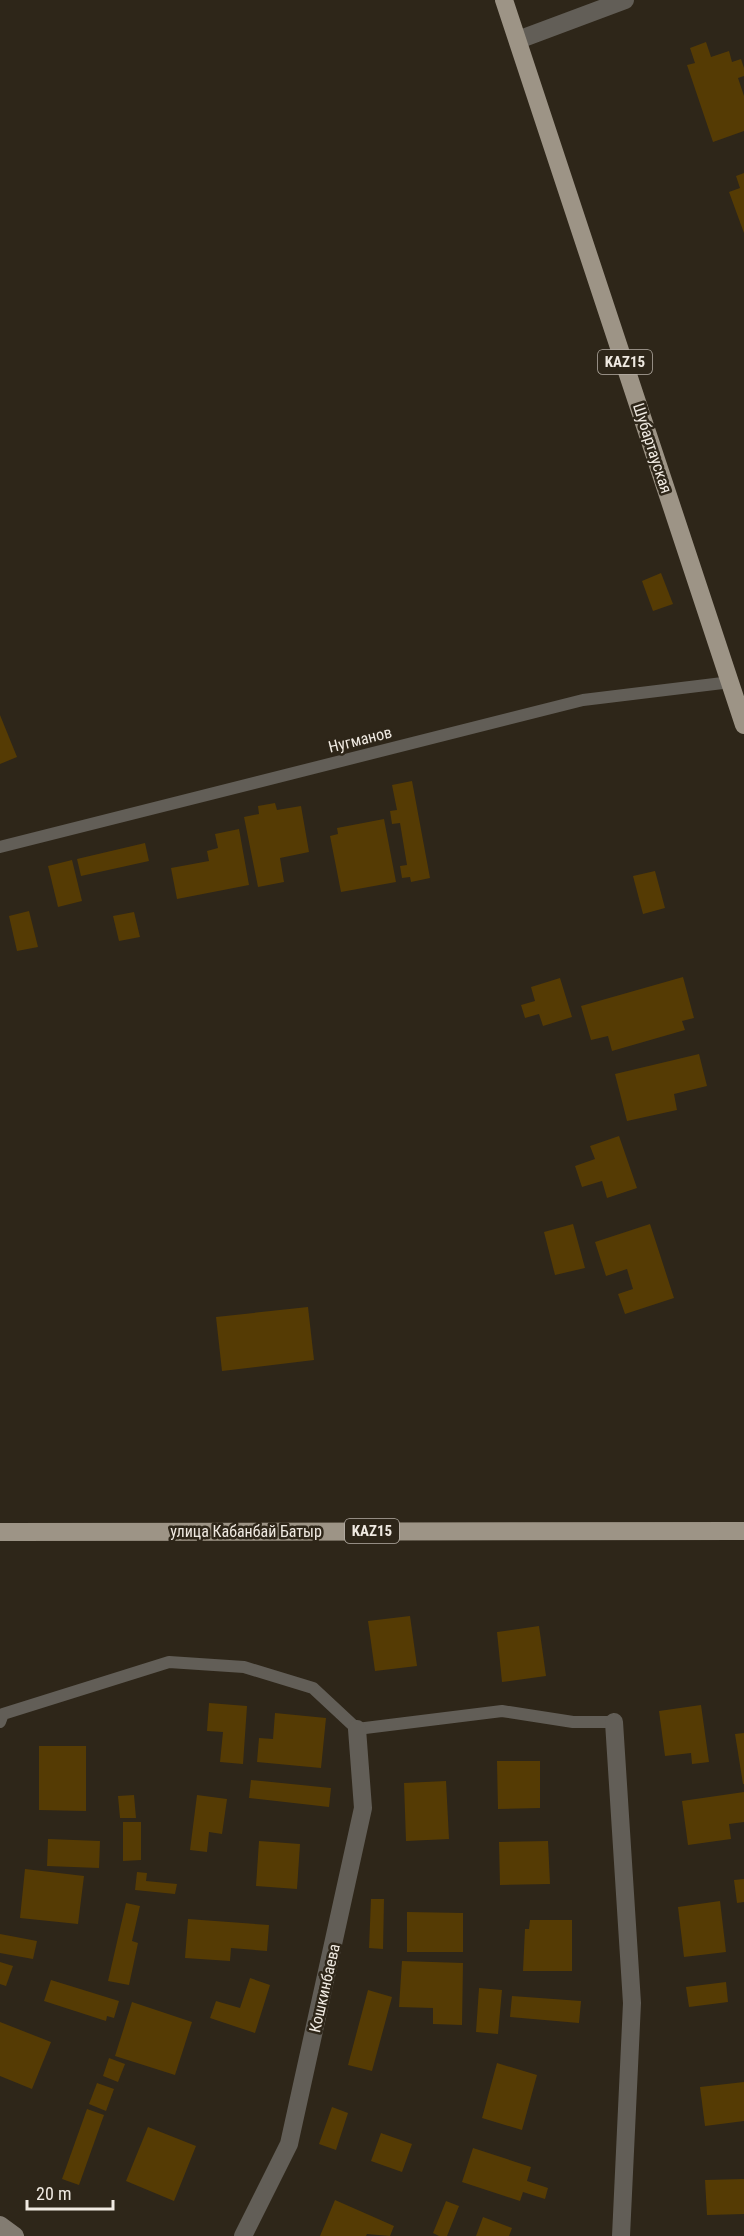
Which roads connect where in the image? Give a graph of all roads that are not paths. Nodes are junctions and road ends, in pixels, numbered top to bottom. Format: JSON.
{"nodes":[{"id":1,"x":504,"y":0,"type":"edge"},
{"id":2,"x":625,"y":0,"type":"edge"},
{"id":3,"x":518,"y":40,"type":"junction"},
{"id":4,"x":731,"y":682,"type":"junction"},
{"id":5,"x":744,"y":724,"type":"edge"},
{"id":6,"x":0,"y":847,"type":"edge"},
{"id":7,"x":744,"y":1531,"type":"edge"},
{"id":8,"x":0,"y":1532,"type":"edge"},
{"id":9,"x":0,"y":1722,"type":"edge"},
{"id":10,"x":614,"y":1722,"type":"joint"},
{"id":11,"x":357,"y":1729,"type":"junction"},
{"id":12,"x":0,"y":2225,"type":"edge"},
{"id":13,"x":15,"y":2236,"type":"edge"},
{"id":14,"x":243,"y":2236,"type":"edge"},
{"id":15,"x":621,"y":2236,"type":"edge"}],
"edges":[{"from":1,"to":3,"type":"main road","name":"Шубартауская","number":"KAZ15"},
{"from":2,"to":3,"type":"street"},
{"from":3,"to":4,"type":"main road","name":"Шубартауская","number":"KAZ15"},
{"from":4,"to":5,"type":"main road","name":"Шубартауская","number":"KAZ15"},
{"from":4,"to":6,"type":"lane","name":"Нугманов"},
{"from":7,"to":8,"type":"main road","name":"улица Кабанбай Батыр","number":"KAZ15"},
{"from":9,"to":11,"type":"lane"},
{"from":10,"to":11,"type":"lane"},
{"from":10,"to":15,"type":"street"},
{"from":11,"to":14,"type":"street","name":"Кошкинбаева"},
{"from":12,"to":13,"type":"main road"}]}
